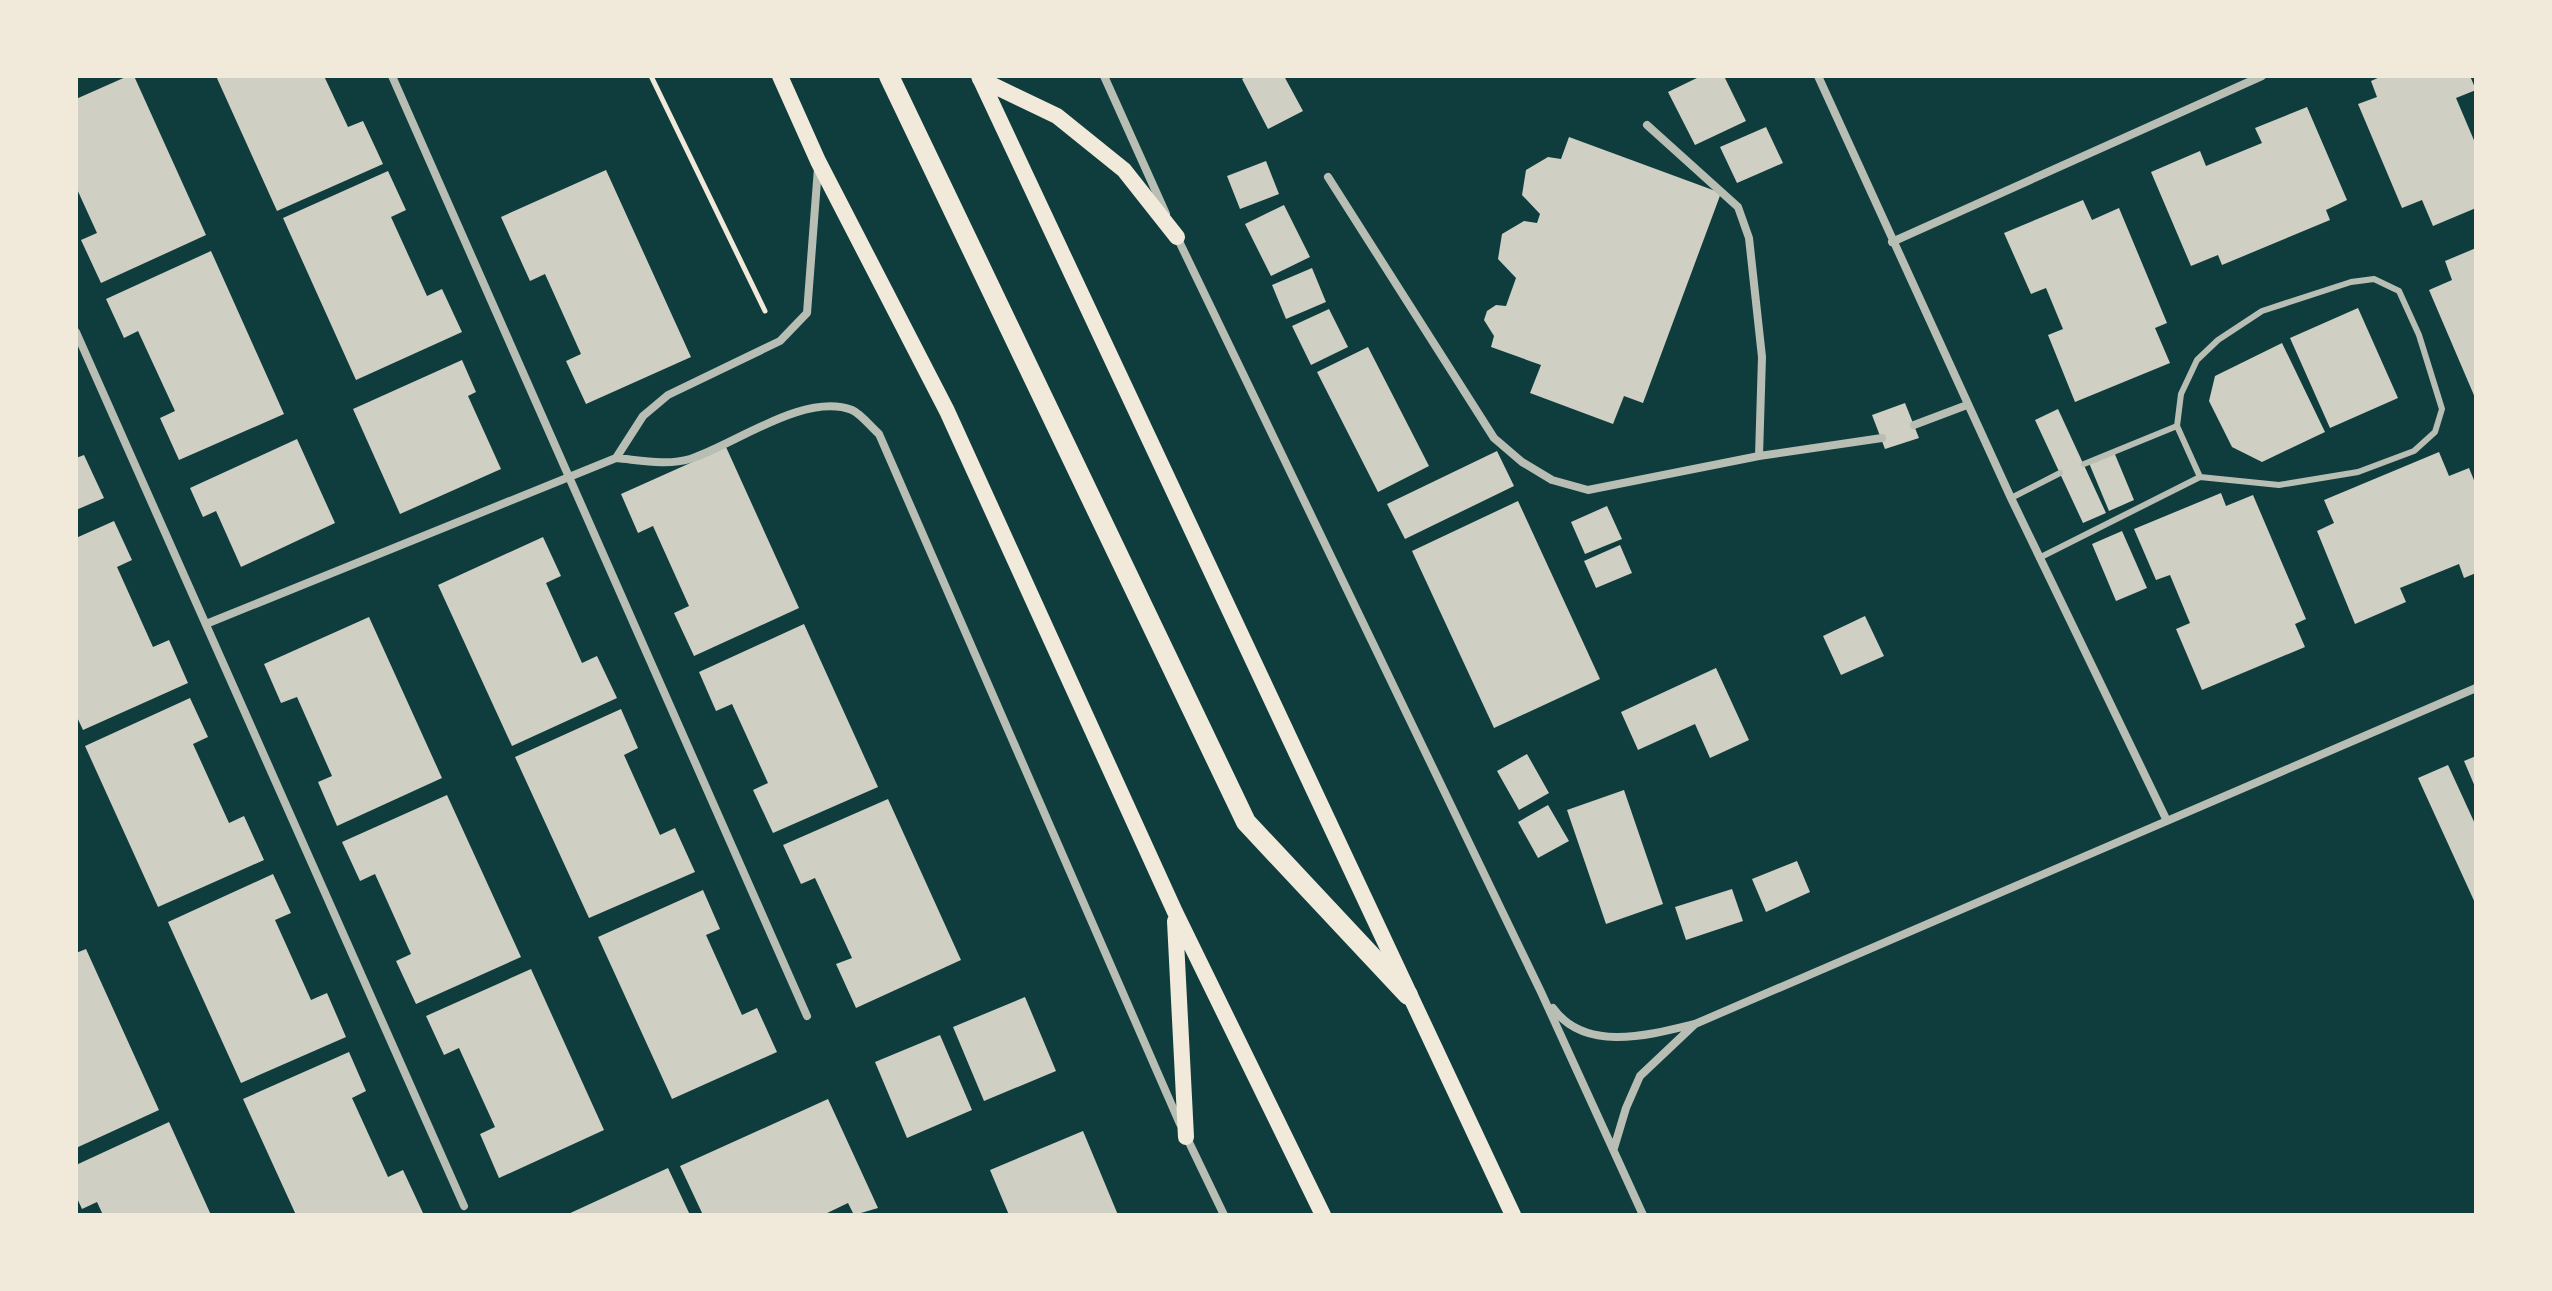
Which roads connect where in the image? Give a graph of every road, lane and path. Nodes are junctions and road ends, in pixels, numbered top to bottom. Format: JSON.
{"nodes":[{"id":1,"x":392,"y":76,"type":"edge"},
{"id":2,"x":651,"y":76,"type":"edge"},
{"id":3,"x":780,"y":76,"type":"edge"},
{"id":4,"x":889,"y":76,"type":"edge"},
{"id":5,"x":1104,"y":76,"type":"edge"},
{"id":6,"x":1818,"y":76,"type":"edge"},
{"id":7,"x":2262,"y":76,"type":"edge"},
{"id":8,"x":979,"y":78,"type":"edge"},
{"id":9,"x":1647,"y":125,"type":"dead end"},
{"id":10,"x":818,"y":161,"type":"junction"},
{"id":11,"x":1328,"y":177,"type":"dead end"},
{"id":12,"x":1177,"y":237,"type":"junction"},
{"id":13,"x":1892,"y":242,"type":"junction"},
{"id":14,"x":76,"y":332,"type":"edge"},
{"id":15,"x":780,"y":341,"type":"junction"},
{"id":16,"x":1967,"y":405,"type":"junction"},
{"id":17,"x":1914,"y":425,"type":"dead end"},
{"id":18,"x":2177,"y":426,"type":"junction"},
{"id":19,"x":1882,"y":438,"type":"dead end"},
{"id":20,"x":1759,"y":456,"type":"junction"},
{"id":21,"x":616,"y":458,"type":"junction"},
{"id":22,"x":2084,"y":464,"type":"dead end"},
{"id":23,"x":2060,"y":473,"type":"dead end"},
{"id":24,"x":569,"y":477,"type":"junction"},
{"id":25,"x":2200,"y":477,"type":"junction"},
{"id":26,"x":2011,"y":498,"type":"junction"},
{"id":27,"x":2039,"y":558,"type":"junction"},
{"id":28,"x":206,"y":624,"type":"junction"},
{"id":29,"x":2476,"y":688,"type":"edge"},
{"id":30,"x":2167,"y":821,"type":"junction"},
{"id":31,"x":1175,"y":912,"type":"junction"},
{"id":32,"x":1541,"y":992,"type":"junction"},
{"id":33,"x":1408,"y":995,"type":"junction"},
{"id":34,"x":807,"y":1016,"type":"dead end"},
{"id":35,"x":1695,"y":1024,"type":"junction"},
{"id":36,"x":1186,"y":1137,"type":"junction"},
{"id":37,"x":1614,"y":1148,"type":"junction"},
{"id":38,"x":464,"y":1206,"type":"dead end"},
{"id":39,"x":1224,"y":1215,"type":"edge"},
{"id":40,"x":1323,"y":1215,"type":"edge"},
{"id":41,"x":1513,"y":1215,"type":"edge"},
{"id":42,"x":1643,"y":1215,"type":"edge"}],
"edges":[{"from":1,"to":24,"type":"street"},
{"from":2,"to":15,"type":"path"},
{"from":3,"to":10,"type":"main road"},
{"from":4,"to":33,"type":"main road"},
{"from":5,"to":12,"type":"street"},
{"from":6,"to":13,"type":"street"},
{"from":7,"to":13,"type":"street"},
{"from":8,"to":12,"type":"main road"},
{"from":8,"to":33,"type":"main road"},
{"from":9,"to":20,"type":"street"},
{"from":10,"to":15,"type":"street"},
{"from":10,"to":31,"type":"main road"},
{"from":11,"to":20,"type":"street"},
{"from":12,"to":32,"type":"street"},
{"from":13,"to":16,"type":"street"},
{"from":14,"to":28,"type":"street"},
{"from":15,"to":21,"type":"street"},
{"from":16,"to":17,"type":"street"},
{"from":16,"to":26,"type":"street"},
{"from":18,"to":22,"type":"lane"},
{"from":18,"to":25,"type":"lane"},
{"from":18,"to":25,"type":"lane"},
{"from":19,"to":20,"type":"street"},
{"from":21,"to":24,"type":"street"},
{"from":21,"to":36,"type":"street"},
{"from":23,"to":26,"type":"lane"},
{"from":24,"to":28,"type":"street"},
{"from":24,"to":34,"type":"street"},
{"from":25,"to":27,"type":"lane"},
{"from":26,"to":27,"type":"street"},
{"from":27,"to":30,"type":"street"},
{"from":28,"to":38,"type":"street"},
{"from":29,"to":30,"type":"street"},
{"from":30,"to":35,"type":"street"},
{"from":31,"to":36,"type":"main road"},
{"from":31,"to":40,"type":"main road"},
{"from":32,"to":35,"type":"street"},
{"from":32,"to":37,"type":"street"},
{"from":33,"to":41,"type":"main road"},
{"from":35,"to":37,"type":"street"},
{"from":36,"to":39,"type":"street"},
{"from":37,"to":42,"type":"street"}]}
